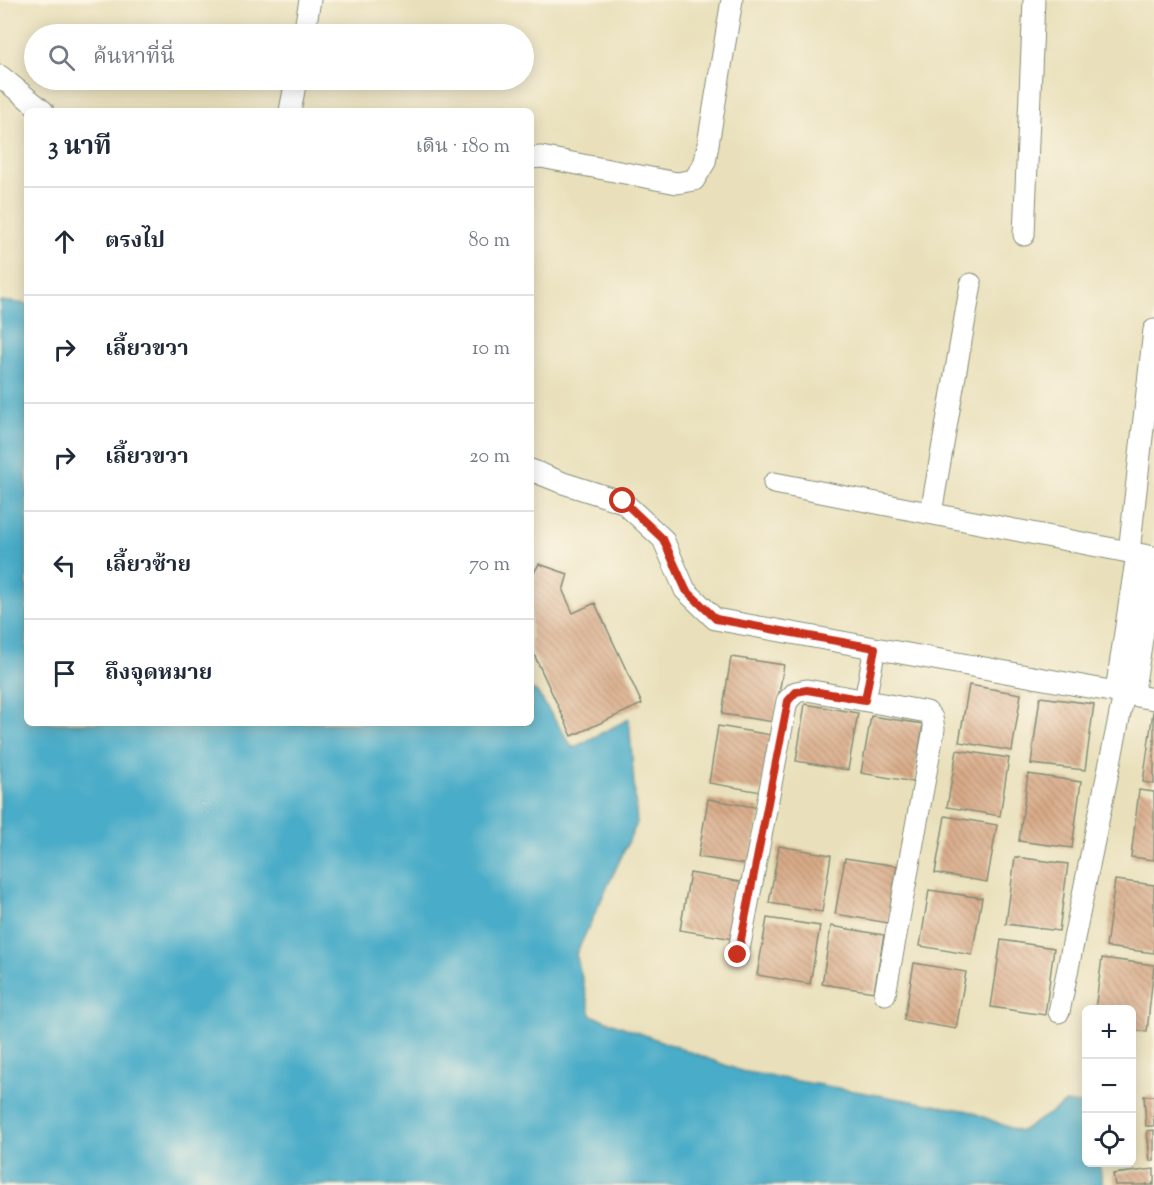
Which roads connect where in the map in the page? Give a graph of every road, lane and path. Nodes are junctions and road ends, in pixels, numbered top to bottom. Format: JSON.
{"nodes":[{"id":1,"x":310,"y":0,"type":"edge"},
{"id":2,"x":732,"y":0,"type":"edge"},
{"id":3,"x":1034,"y":0,"type":"edge"},
{"id":4,"x":306,"y":24,"type":"edge"},
{"id":5,"x":0,"y":76,"type":"edge"},
{"id":6,"x":294,"y":90,"type":"edge"},
{"id":7,"x":39,"y":108,"type":"edge"},
{"id":8,"x":291,"y":108,"type":"edge"},
{"id":9,"x":534,"y":158,"type":"edge"},
{"id":10,"x":1023,"y":235,"type":"dead end"},
{"id":11,"x":971,"y":284,"type":"dead end"},
{"id":12,"x":1154,"y":330,"type":"edge"},
{"id":13,"x":534,"y":471,"type":"edge"},
{"id":14,"x":774,"y":483,"type":"dead end"},
{"id":15,"x":931,"y":513,"type":"junction"},
{"id":16,"x":1143,"y":557,"type":"edge"},
{"id":17,"x":875,"y":648,"type":"junction"},
{"id":18,"x":1132,"y":695,"type":"edge"},
{"id":19,"x":865,"y":700,"type":"junction"},
{"id":20,"x":738,"y":955,"type":"dead end"},
{"id":21,"x":885,"y":994,"type":"dead end"},
{"id":22,"x":1059,"y":1012,"type":"dead end"},
{"id":23,"x":1154,"y":1184,"type":"edge"},
{"id":24,"x":1146,"y":1185,"type":"edge"}],
"edges":[{"from":1,"to":4,"type":"street"},
{"from":2,"to":9,"type":"street"},
{"from":3,"to":10,"type":"street"},
{"from":5,"to":7,"type":"street"},
{"from":6,"to":8,"type":"street"},
{"from":11,"to":15,"type":"street"},
{"from":12,"to":16,"type":"street"},
{"from":13,"to":17,"type":"street"},
{"from":14,"to":15,"type":"street"},
{"from":15,"to":16,"type":"street"},
{"from":16,"to":18,"type":"street"},
{"from":17,"to":18,"type":"street"},
{"from":17,"to":19,"type":"street"},
{"from":18,"to":22,"type":"street"},
{"from":19,"to":20,"type":"street"},
{"from":19,"to":21,"type":"street"},
{"from":23,"to":24,"type":"path"}]}
